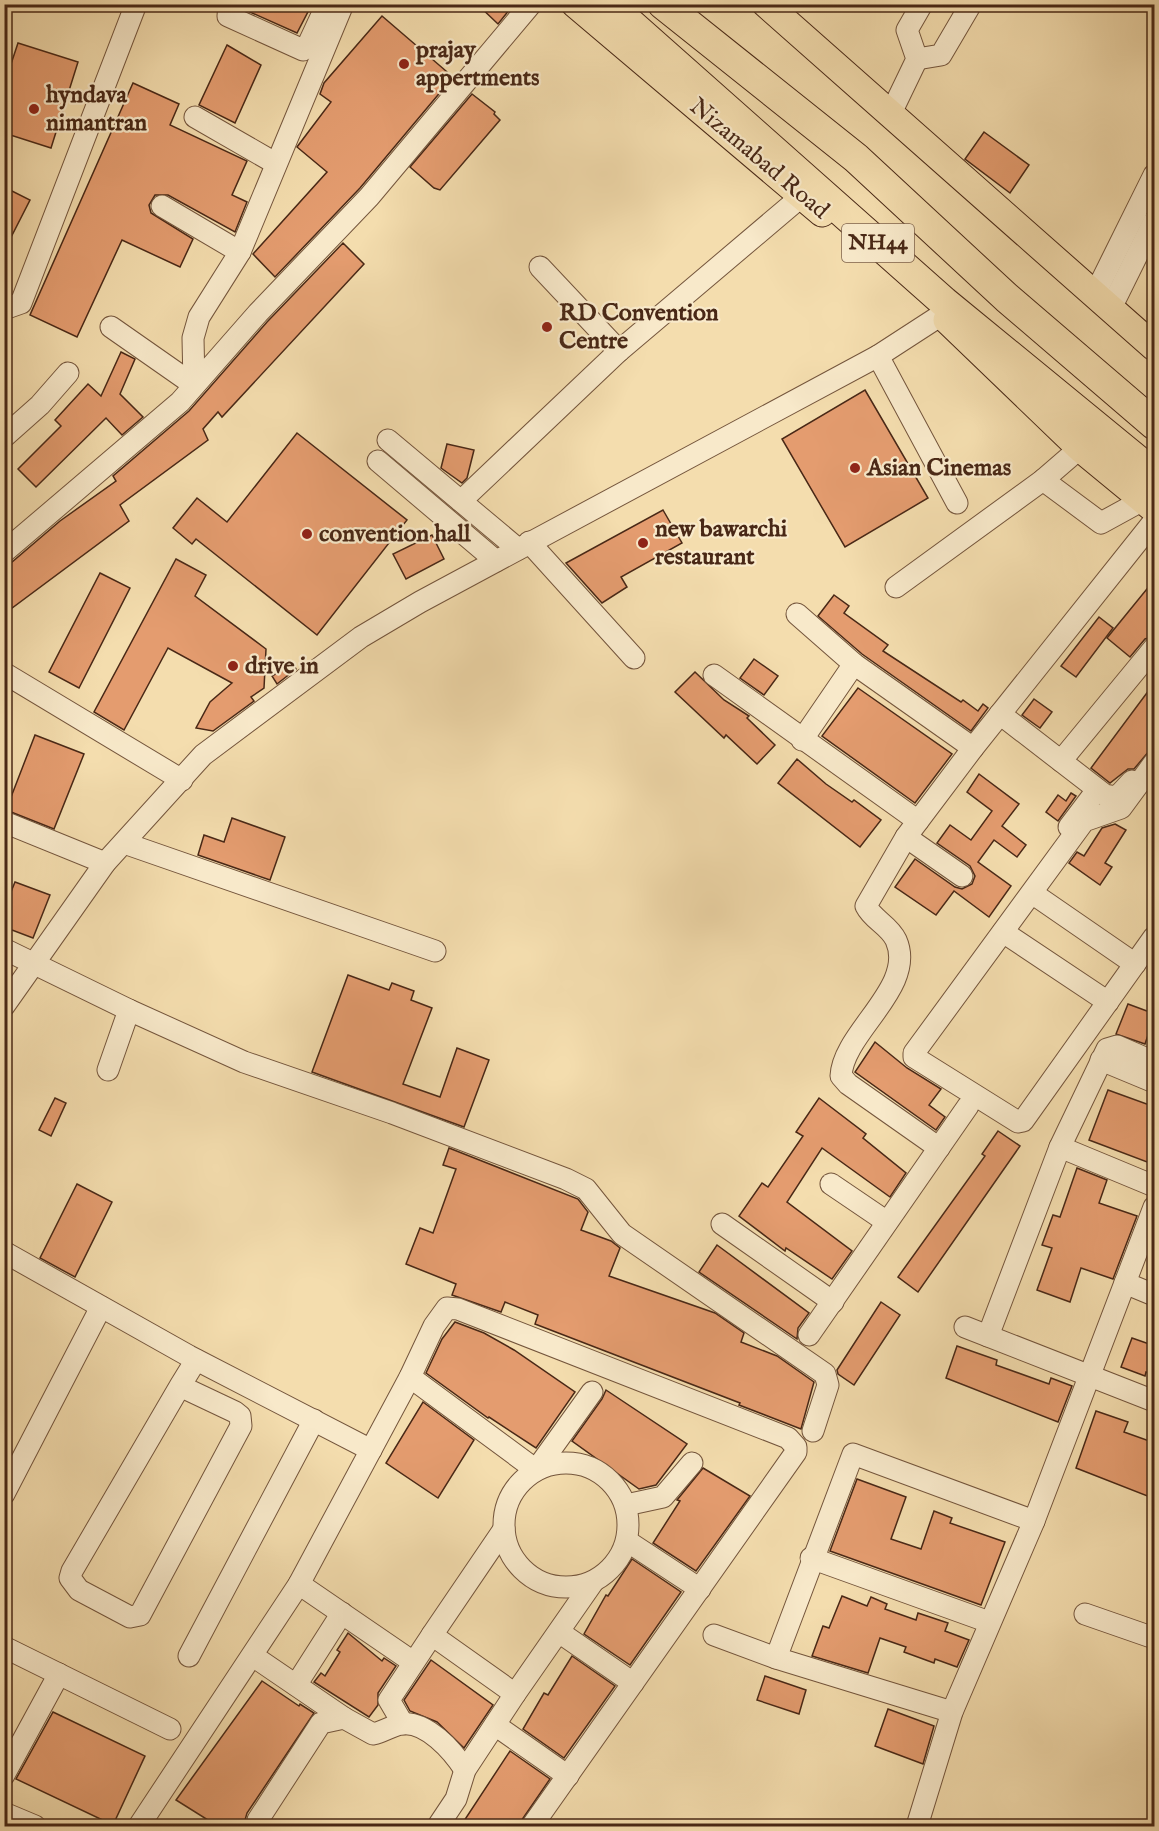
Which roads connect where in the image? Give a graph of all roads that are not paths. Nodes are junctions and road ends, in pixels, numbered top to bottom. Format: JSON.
{"nodes":[{"id":1,"x":136,"y":4,"type":"edge"},
{"id":2,"x":230,"y":4,"type":"edge"},
{"id":3,"x":327,"y":4,"type":"edge"},
{"id":4,"x":343,"y":4,"type":"edge"},
{"id":5,"x":531,"y":4,"type":"edge"},
{"id":6,"x":575,"y":4,"type":"edge"},
{"id":7,"x":608,"y":4,"type":"edge"},
{"id":8,"x":663,"y":4,"type":"edge"},
{"id":9,"x":766,"y":4,"type":"edge"},
{"id":10,"x":922,"y":4,"type":"edge"},
{"id":11,"x":971,"y":4,"type":"edge"},
{"id":12,"x":234,"y":32,"type":"dead end"},
{"id":13,"x":917,"y":59,"type":"junction"},
{"id":14,"x":315,"y":66,"type":"junction"},
{"id":15,"x":891,"y":112,"type":"junction"},
{"id":16,"x":195,"y":117,"type":"dead end"},
{"id":17,"x":275,"y":163,"type":"junction"},
{"id":18,"x":1155,"y":174,"type":"edge"},
{"id":19,"x":802,"y":196,"type":"junction"},
{"id":20,"x":162,"y":206,"type":"dead end"},
{"id":21,"x":1146,"y":224,"type":"edge"},
{"id":22,"x":240,"y":252,"type":"junction"},
{"id":23,"x":540,"y":267,"type":"dead end"},
{"id":24,"x":1103,"y":302,"type":"junction"},
{"id":25,"x":4,"y":309,"type":"edge"},
{"id":26,"x":946,"y":311,"type":"junction"},
{"id":27,"x":111,"y":327,"type":"dead end"},
{"id":28,"x":1155,"y":347,"type":"edge"},
{"id":29,"x":619,"y":351,"type":"junction"},
{"id":30,"x":878,"y":356,"type":"junction"},
{"id":31,"x":68,"y":373,"type":"dead end"},
{"id":32,"x":194,"y":385,"type":"junction"},
{"id":33,"x":1155,"y":424,"type":"edge"},
{"id":34,"x":4,"y":437,"type":"edge"},
{"id":35,"x":388,"y":440,"type":"dead end"},
{"id":36,"x":1080,"y":448,"type":"junction"},
{"id":37,"x":378,"y":461,"type":"dead end"},
{"id":38,"x":1043,"y":480,"type":"junction"},
{"id":39,"x":461,"y":501,"type":"junction"},
{"id":40,"x":1152,"y":501,"type":"edge"},
{"id":41,"x":957,"y":503,"type":"dead end"},
{"id":42,"x":523,"y":546,"type":"junction"},
{"id":43,"x":4,"y":552,"type":"edge"},
{"id":44,"x":496,"y":561,"type":"junction"},
{"id":45,"x":896,"y":587,"type":"dead end"},
{"id":46,"x":797,"y":614,"type":"dead end"},
{"id":47,"x":1155,"y":648,"type":"edge"},
{"id":48,"x":634,"y":658,"type":"dead end"},
{"id":49,"x":854,"y":664,"type":"junction"},
{"id":50,"x":4,"y":673,"type":"edge"},
{"id":51,"x":714,"y":675,"type":"dead end"},
{"id":52,"x":1000,"y":714,"type":"junction"},
{"id":53,"x":802,"y":740,"type":"junction"},
{"id":54,"x":973,"y":748,"type":"junction"},
{"id":55,"x":1155,"y":750,"type":"edge"},
{"id":56,"x":1061,"y":761,"type":"junction"},
{"id":57,"x":1155,"y":764,"type":"edge"},
{"id":58,"x":182,"y":780,"type":"junction"},
{"id":59,"x":1096,"y":790,"type":"junction"},
{"id":60,"x":4,"y":822,"type":"edge"},
{"id":61,"x":912,"y":829,"type":"junction"},
{"id":62,"x":123,"y":843,"type":"junction"},
{"id":63,"x":105,"y":863,"type":"junction"},
{"id":64,"x":962,"y":876,"type":"dead end"},
{"id":65,"x":1032,"y":893,"type":"junction"},
{"id":66,"x":1003,"y":932,"type":"junction"},
{"id":67,"x":1155,"y":937,"type":"edge"},
{"id":68,"x":4,"y":949,"type":"edge"},
{"id":69,"x":435,"y":951,"type":"dead end"},
{"id":70,"x":1148,"y":962,"type":"edge"},
{"id":71,"x":36,"y":965,"type":"junction"},
{"id":72,"x":8,"y":996,"type":"edge"},
{"id":73,"x":1108,"y":1002,"type":"junction"},
{"id":74,"x":129,"y":1010,"type":"junction"},
{"id":75,"x":922,"y":1032,"type":"dead end"},
{"id":76,"x":1101,"y":1060,"type":"junction"},
{"id":77,"x":1155,"y":1062,"type":"edge"},
{"id":78,"x":108,"y":1070,"type":"dead end"},
{"id":79,"x":1155,"y":1082,"type":"edge"},
{"id":80,"x":968,"y":1106,"type":"dead end"},
{"id":81,"x":1060,"y":1147,"type":"junction"},
{"id":82,"x":939,"y":1148,"type":"junction"},
{"id":83,"x":831,"y":1184,"type":"dead end"},
{"id":84,"x":1155,"y":1186,"type":"edge"},
{"id":85,"x":1155,"y":1207,"type":"edge"},
{"id":86,"x":887,"y":1221,"type":"junction"},
{"id":87,"x":722,"y":1224,"type":"dead end"},
{"id":88,"x":4,"y":1252,"type":"edge"},
{"id":89,"x":1125,"y":1283,"type":"junction"},
{"id":90,"x":1155,"y":1295,"type":"edge"},
{"id":91,"x":833,"y":1302,"type":"junction"},
{"id":92,"x":101,"y":1307,"type":"junction"},
{"id":93,"x":965,"y":1327,"type":"dead end"},
{"id":94,"x":809,"y":1335,"type":"dead end"},
{"id":95,"x":988,"y":1336,"type":"junction"},
{"id":96,"x":196,"y":1360,"type":"junction"},
{"id":97,"x":1088,"y":1375,"type":"junction"},
{"id":98,"x":410,"y":1377,"type":"junction"},
{"id":99,"x":180,"y":1386,"type":"junction"},
{"id":100,"x":592,"y":1392,"type":"dead end"},
{"id":101,"x":1155,"y":1401,"type":"edge"},
{"id":102,"x":314,"y":1420,"type":"junction"},
{"id":103,"x":813,"y":1431,"type":"dead end"},
{"id":104,"x":371,"y":1450,"type":"junction"},
{"id":105,"x":692,"y":1463,"type":"dead end"},
{"id":106,"x":536,"y":1470,"type":"junction"},
{"id":107,"x":4,"y":1494,"type":"edge"},
{"id":108,"x":626,"y":1504,"type":"junction"},
{"id":109,"x":1034,"y":1521,"type":"junction"},
{"id":110,"x":504,"y":1528,"type":"junction"},
{"id":111,"x":627,"y":1541,"type":"junction"},
{"id":112,"x":811,"y":1558,"type":"junction"},
{"id":113,"x":593,"y":1582,"type":"junction"},
{"id":114,"x":299,"y":1584,"type":"junction"},
{"id":115,"x":700,"y":1589,"type":"junction"},
{"id":116,"x":342,"y":1613,"type":"junction"},
{"id":117,"x":1085,"y":1614,"type":"dead end"},
{"id":118,"x":989,"y":1622,"type":"junction"},
{"id":119,"x":559,"y":1632,"type":"junction"},
{"id":120,"x":432,"y":1635,"type":"junction"},
{"id":121,"x":714,"y":1635,"type":"dead end"},
{"id":122,"x":1155,"y":1638,"type":"edge"},
{"id":123,"x":4,"y":1647,"type":"edge"},
{"id":124,"x":189,"y":1656,"type":"dead end"},
{"id":125,"x":253,"y":1656,"type":"junction"},
{"id":126,"x":776,"y":1658,"type":"junction"},
{"id":127,"x":413,"y":1662,"type":"junction"},
{"id":128,"x":59,"y":1674,"type":"junction"},
{"id":129,"x":633,"y":1683,"type":"junction"},
{"id":130,"x":296,"y":1685,"type":"junction"},
{"id":131,"x":515,"y":1694,"type":"junction"},
{"id":132,"x":389,"y":1700,"type":"junction"},
{"id":133,"x":952,"y":1712,"type":"junction"},
{"id":134,"x":344,"y":1718,"type":"junction"},
{"id":135,"x":403,"y":1724,"type":"junction"},
{"id":136,"x":495,"y":1725,"type":"junction"},
{"id":137,"x":170,"y":1729,"type":"dead end"},
{"id":138,"x":367,"y":1733,"type":"junction"},
{"id":139,"x":465,"y":1770,"type":"junction"},
{"id":140,"x":4,"y":1775,"type":"edge"},
{"id":141,"x":568,"y":1776,"type":"junction"},
{"id":142,"x":139,"y":1827,"type":"edge"},
{"id":143,"x":257,"y":1827,"type":"edge"},
{"id":144,"x":438,"y":1827,"type":"edge"},
{"id":145,"x":532,"y":1827,"type":"edge"},
{"id":146,"x":918,"y":1827,"type":"edge"}],
"edges":[{"from":1,"to":25,"type":"street"},
{"from":2,"to":3,"type":"street"},
{"from":4,"to":14,"type":"street"},
{"from":5,"to":32,"type":"street"},
{"from":6,"to":19,"type":"main road","name":"Nizamabad Road"},
{"from":7,"to":26,"type":"highway","name":"Nizamabad Road","number":"NH44"},
{"from":8,"to":33,"type":"highway","number":"NH44"},
{"from":9,"to":15,"type":"main road"},
{"from":10,"to":13,"type":"street"},
{"from":11,"to":13,"type":"street"},
{"from":12,"to":14,"type":"street"},
{"from":13,"to":15,"type":"street"},
{"from":14,"to":17,"type":"street"},
{"from":15,"to":24,"type":"main road"},
{"from":16,"to":17,"type":"street"},
{"from":17,"to":22,"type":"street"},
{"from":18,"to":21,"type":"street"},
{"from":19,"to":26,"type":"main road","name":"Nizamabad Road"},
{"from":19,"to":29,"type":"street"},
{"from":20,"to":22,"type":"street"},
{"from":21,"to":24,"type":"street"},
{"from":22,"to":32,"type":"street"},
{"from":23,"to":29,"type":"street"},
{"from":24,"to":28,"type":"main road"},
{"from":26,"to":30,"type":"street"},
{"from":26,"to":36,"type":"main road","name":"Nizamabad Road"},
{"from":26,"to":40,"type":"highway","name":"Nizamabad Road","number":"NH44"},
{"from":27,"to":32,"type":"street"},
{"from":29,"to":39,"type":"street"},
{"from":30,"to":41,"type":"street"},
{"from":30,"to":42,"type":"street"},
{"from":31,"to":34,"type":"street"},
{"from":32,"to":43,"type":"street"},
{"from":35,"to":39,"type":"street"},
{"from":36,"to":38,"type":"street"},
{"from":36,"to":40,"type":"main road","name":"Nizamabad Road"},
{"from":37,"to":44,"type":"street"},
{"from":38,"to":40,"type":"street"},
{"from":38,"to":45,"type":"street"},
{"from":39,"to":42,"type":"street"},
{"from":40,"to":52,"type":"street"},
{"from":42,"to":44,"type":"street"},
{"from":42,"to":48,"type":"street"},
{"from":44,"to":58,"type":"street"},
{"from":46,"to":49,"type":"street"},
{"from":47,"to":56,"type":"street"},
{"from":49,"to":53,"type":"street"},
{"from":49,"to":54,"type":"street"},
{"from":50,"to":58,"type":"street"},
{"from":51,"to":53,"type":"street"},
{"from":52,"to":54,"type":"street"},
{"from":52,"to":56,"type":"street"},
{"from":53,"to":61,"type":"street"},
{"from":54,"to":61,"type":"street"},
{"from":55,"to":59,"type":"street"},
{"from":56,"to":59,"type":"street"},
{"from":57,"to":65,"type":"street"},
{"from":58,"to":62,"type":"street"},
{"from":59,"to":75,"type":"street"},
{"from":60,"to":63,"type":"street"},
{"from":61,"to":64,"type":"street"},
{"from":61,"to":82,"type":"street"},
{"from":62,"to":63,"type":"street"},
{"from":62,"to":69,"type":"street"},
{"from":63,"to":71,"type":"street"},
{"from":65,"to":66,"type":"street"},
{"from":65,"to":70,"type":"street"},
{"from":66,"to":73,"type":"street"},
{"from":66,"to":73,"type":"street"},
{"from":67,"to":70,"type":"street"},
{"from":68,"to":71,"type":"street"},
{"from":70,"to":73,"type":"street"},
{"from":71,"to":72,"type":"street"},
{"from":71,"to":74,"type":"street"},
{"from":74,"to":78,"type":"street"},
{"from":74,"to":103,"type":"street"},
{"from":76,"to":77,"type":"street"},
{"from":76,"to":79,"type":"street"},
{"from":76,"to":81,"type":"street"},
{"from":80,"to":82,"type":"street"},
{"from":81,"to":84,"type":"street"},
{"from":81,"to":95,"type":"street"},
{"from":82,"to":86,"type":"street"},
{"from":83,"to":86,"type":"street"},
{"from":85,"to":89,"type":"street"},
{"from":86,"to":91,"type":"street"},
{"from":87,"to":91,"type":"street"},
{"from":88,"to":92,"type":"street"},
{"from":89,"to":90,"type":"street"},
{"from":89,"to":97,"type":"street"},
{"from":91,"to":94,"type":"street"},
{"from":92,"to":96,"type":"street"},
{"from":92,"to":107,"type":"street"},
{"from":93,"to":95,"type":"street"},
{"from":95,"to":97,"type":"street"},
{"from":96,"to":99,"type":"street"},
{"from":96,"to":102,"type":"street"},
{"from":97,"to":101,"type":"street"},
{"from":97,"to":109,"type":"street"},
{"from":98,"to":104,"type":"street"},
{"from":98,"to":106,"type":"street"},
{"from":98,"to":115,"type":"street"},
{"from":99,"to":99,"type":"street"},
{"from":100,"to":106,"type":"street"},
{"from":102,"to":104,"type":"street"},
{"from":102,"to":124,"type":"street"},
{"from":104,"to":114,"type":"street"},
{"from":105,"to":108,"type":"street"},
{"from":106,"to":108,"type":"street"},
{"from":106,"to":110,"type":"street"},
{"from":108,"to":111,"type":"street"},
{"from":109,"to":112,"type":"street"},
{"from":109,"to":118,"type":"street"},
{"from":110,"to":113,"type":"street"},
{"from":110,"to":120,"type":"street"},
{"from":111,"to":113,"type":"street"},
{"from":111,"to":115,"type":"street"},
{"from":112,"to":118,"type":"street"},
{"from":112,"to":126,"type":"street"},
{"from":113,"to":119,"type":"street"},
{"from":114,"to":116,"type":"street"},
{"from":114,"to":125,"type":"street"},
{"from":115,"to":129,"type":"street"},
{"from":116,"to":127,"type":"street"},
{"from":116,"to":130,"type":"street"},
{"from":117,"to":122,"type":"street"},
{"from":118,"to":133,"type":"street"},
{"from":119,"to":129,"type":"street"},
{"from":119,"to":131,"type":"street"},
{"from":120,"to":127,"type":"street"},
{"from":120,"to":131,"type":"street"},
{"from":121,"to":126,"type":"street"},
{"from":123,"to":128,"type":"street"},
{"from":125,"to":130,"type":"street"},
{"from":125,"to":142,"type":"street"},
{"from":126,"to":133,"type":"street"},
{"from":127,"to":132,"type":"street"},
{"from":128,"to":137,"type":"street"},
{"from":128,"to":140,"type":"street"},
{"from":129,"to":141,"type":"street"},
{"from":130,"to":134,"type":"street"},
{"from":131,"to":136,"type":"street"},
{"from":132,"to":135,"type":"street"},
{"from":132,"to":138,"type":"street"},
{"from":133,"to":146,"type":"street"},
{"from":134,"to":138,"type":"street"},
{"from":134,"to":143,"type":"street"},
{"from":135,"to":138,"type":"street"},
{"from":135,"to":139,"type":"street"},
{"from":136,"to":139,"type":"street"},
{"from":136,"to":141,"type":"street"},
{"from":139,"to":144,"type":"street"},
{"from":141,"to":145,"type":"street"}]}
